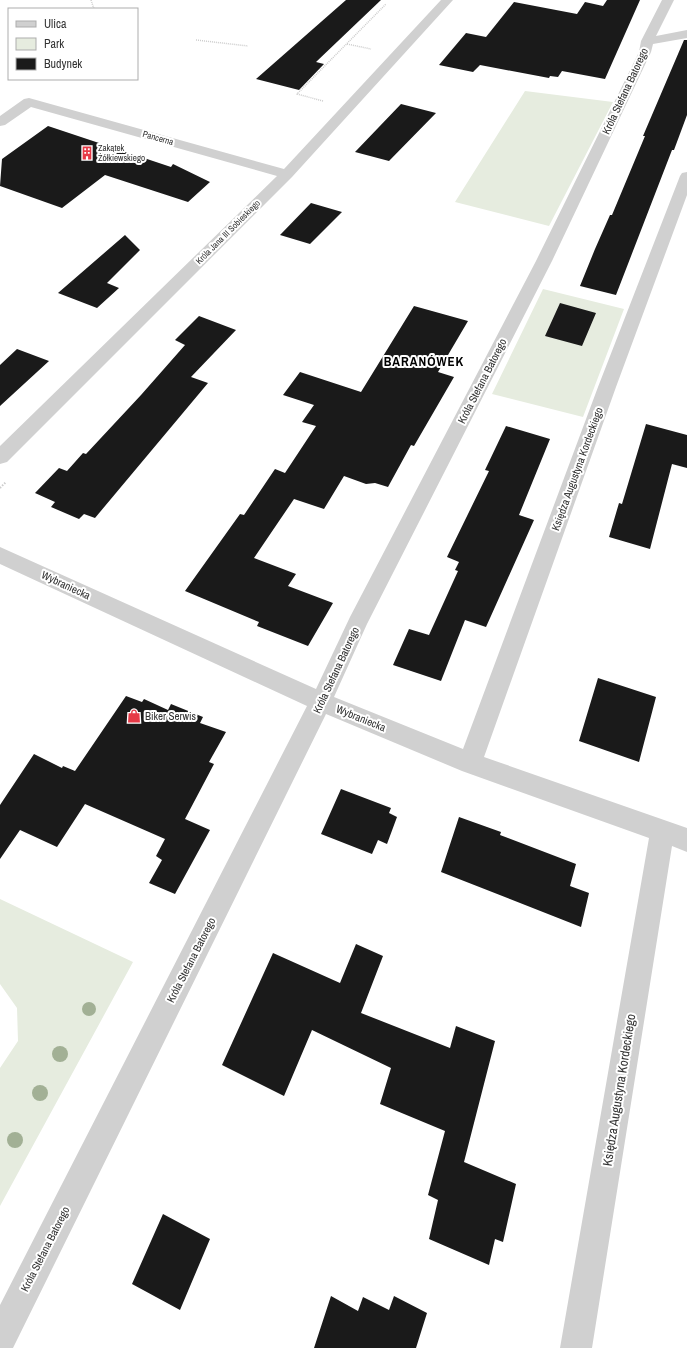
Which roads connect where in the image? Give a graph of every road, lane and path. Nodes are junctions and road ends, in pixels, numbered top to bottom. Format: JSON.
{"nodes":[{"id":1,"x":448,"y":0,"type":"edge"},
{"id":2,"x":668,"y":0,"type":"edge"},
{"id":3,"x":386,"y":4,"type":"dead end"},
{"id":4,"x":687,"y":34,"type":"edge"},
{"id":5,"x":196,"y":40,"type":"dead end"},
{"id":6,"x":647,"y":41,"type":"junction"},
{"id":7,"x":347,"y":44,"type":"junction"},
{"id":8,"x":248,"y":46,"type":"dead end"},
{"id":9,"x":376,"y":50,"type":"dead end"},
{"id":10,"x":325,"y":101,"type":"dead end"},
{"id":11,"x":0,"y":122,"type":"edge"},
{"id":12,"x":287,"y":174,"type":"junction"},
{"id":13,"x":687,"y":176,"type":"edge"},
{"id":14,"x":0,"y":456,"type":"edge"},
{"id":15,"x":0,"y":555,"type":"edge"},
{"id":16,"x":322,"y":702,"type":"junction"},
{"id":17,"x":470,"y":763,"type":"junction"},
{"id":18,"x":675,"y":836,"type":"edge"},
{"id":19,"x":0,"y":1339,"type":"edge"},
{"id":20,"x":576,"y":1348,"type":"edge"}],
"edges":[{"from":1,"to":12,"type":"street","name":"Króla Jana III Sobieskiego"},
{"from":2,"to":6,"type":"street","name":"Króla Stefana Batorego"},
{"from":3,"to":7,"type":"path"},
{"from":4,"to":6,"type":"street"},
{"from":5,"to":8,"type":"path"},
{"from":6,"to":16,"type":"street","name":"Króla Stefana Batorego"},
{"from":7,"to":9,"type":"path"},
{"from":7,"to":10,"type":"path"},
{"from":11,"to":12,"type":"street","name":"Pancerna"},
{"from":12,"to":14,"type":"street","name":"Króla Jana III Sobieskiego"},
{"from":13,"to":17,"type":"street","name":"Księdza Augustyna Kordeckiego"},
{"from":15,"to":16,"type":"street","name":"Wybraniecka"},
{"from":16,"to":17,"type":"street","name":"Wybraniecka"},
{"from":16,"to":19,"type":"street","name":"Króla Stefana Batorego"},
{"from":17,"to":18,"type":"street","name":"Wybraniecka"},
{"from":18,"to":20,"type":"street","name":"Księdza Augustyna Kordeckiego"}]}
